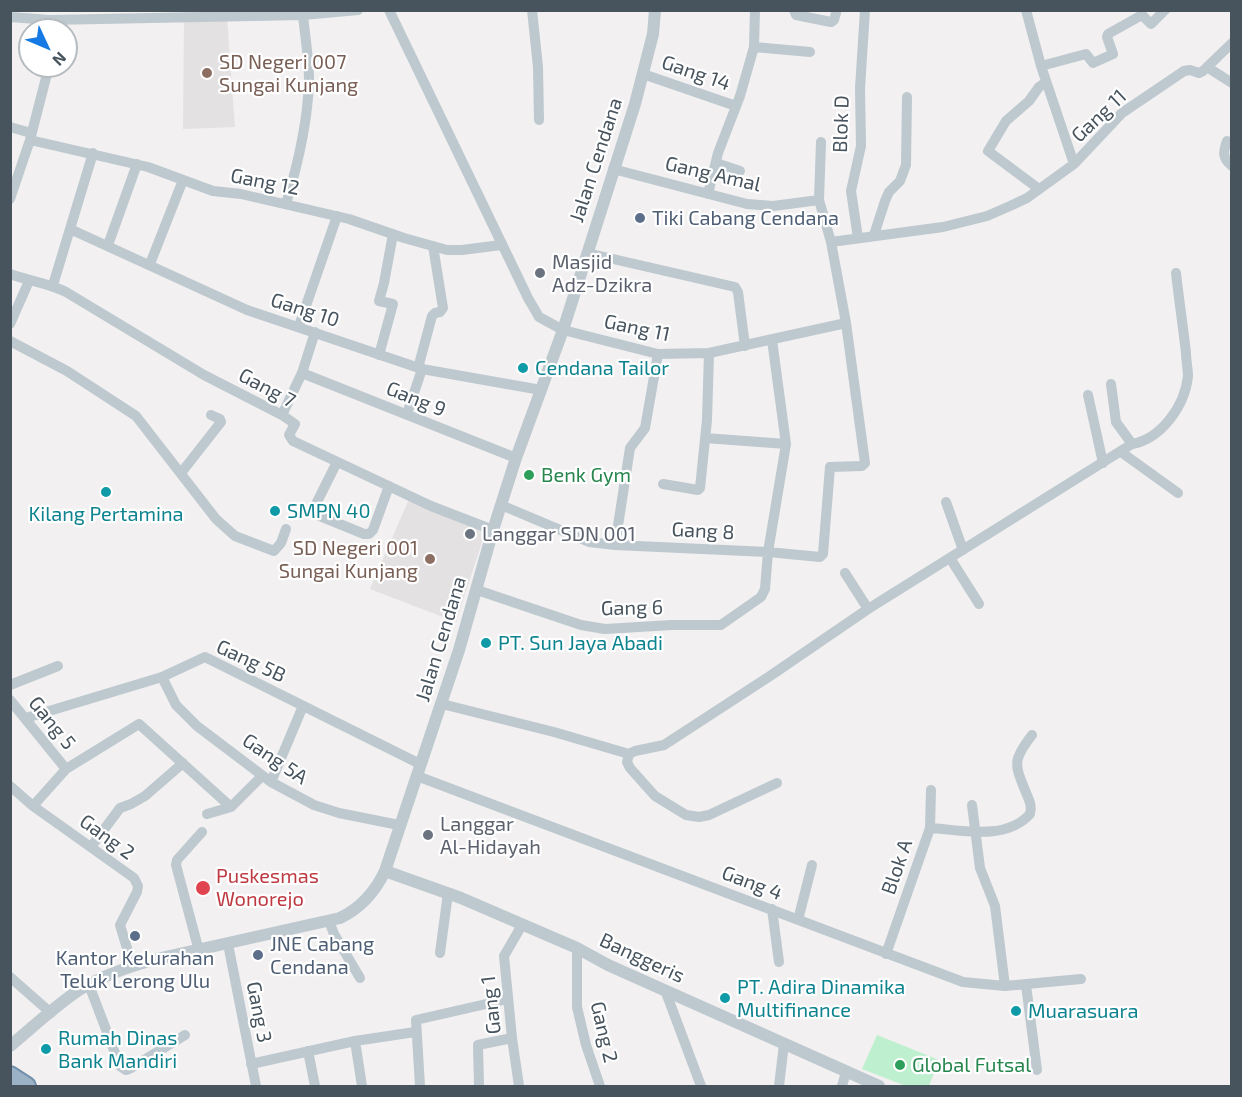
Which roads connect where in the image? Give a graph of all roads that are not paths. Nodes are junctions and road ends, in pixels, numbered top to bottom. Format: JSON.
{"nodes":[{"id":1,"x":358,"y":10,"type":"edge"},
{"id":2,"x":389,"y":10,"type":"edge"},
{"id":3,"x":532,"y":10,"type":"edge"},
{"id":4,"x":655,"y":10,"type":"edge"},
{"id":5,"x":755,"y":10,"type":"edge"},
{"id":6,"x":794,"y":10,"type":"edge"},
{"id":7,"x":865,"y":10,"type":"edge"},
{"id":8,"x":1026,"y":10,"type":"edge"},
{"id":9,"x":1165,"y":10,"type":"edge"},
{"id":10,"x":836,"y":13,"type":"dead end"},
{"id":11,"x":27,"y":14,"type":"edge"},
{"id":12,"x":303,"y":15,"type":"junction"},
{"id":13,"x":10,"y":17,"type":"edge"},
{"id":14,"x":78,"y":24,"type":"edge"},
{"id":15,"x":1232,"y":43,"type":"edge"},
{"id":16,"x":754,"y":47,"type":"junction"},
{"id":17,"x":810,"y":52,"type":"dead end"},
{"id":18,"x":1041,"y":66,"type":"junction"},
{"id":19,"x":1208,"y":67,"type":"junction"},
{"id":20,"x":644,"y":74,"type":"junction"},
{"id":21,"x":46,"y":78,"type":"edge"},
{"id":22,"x":1046,"y":82,"type":"junction"},
{"id":23,"x":1232,"y":83,"type":"edge"},
{"id":24,"x":907,"y":98,"type":"dead end"},
{"id":25,"x":736,"y":106,"type":"junction"},
{"id":26,"x":539,"y":120,"type":"dead end"},
{"id":27,"x":10,"y":127,"type":"edge"},
{"id":28,"x":30,"y":136,"type":"junction"},
{"id":29,"x":1227,"y":141,"type":"dead end"},
{"id":30,"x":821,"y":142,"type":"dead end"},
{"id":31,"x":93,"y":153,"type":"junction"},
{"id":32,"x":137,"y":164,"type":"junction"},
{"id":33,"x":716,"y":164,"type":"junction"},
{"id":34,"x":1074,"y":164,"type":"junction"},
{"id":35,"x":1232,"y":166,"type":"edge"},
{"id":36,"x":613,"y":170,"type":"junction"},
{"id":37,"x":740,"y":171,"type":"dead end"},
{"id":38,"x":183,"y":180,"type":"junction"},
{"id":39,"x":1039,"y":189,"type":"junction"},
{"id":40,"x":708,"y":194,"type":"junction"},
{"id":41,"x":10,"y":199,"type":"edge"},
{"id":42,"x":819,"y":200,"type":"junction"},
{"id":43,"x":285,"y":204,"type":"junction"},
{"id":44,"x":337,"y":216,"type":"junction"},
{"id":45,"x":70,"y":229,"type":"junction"},
{"id":46,"x":393,"y":234,"type":"junction"},
{"id":47,"x":874,"y":235,"type":"junction"},
{"id":48,"x":858,"y":238,"type":"junction"},
{"id":49,"x":831,"y":242,"type":"junction"},
{"id":50,"x":108,"y":245,"type":"junction"},
{"id":51,"x":501,"y":245,"type":"junction"},
{"id":52,"x":433,"y":246,"type":"junction"},
{"id":53,"x":587,"y":253,"type":"junction"},
{"id":54,"x":150,"y":264,"type":"junction"},
{"id":55,"x":1176,"y":273,"type":"dead end"},
{"id":56,"x":10,"y":274,"type":"edge"},
{"id":57,"x":29,"y":281,"type":"junction"},
{"id":58,"x":53,"y":285,"type":"junction"},
{"id":59,"x":846,"y":323,"type":"junction"},
{"id":60,"x":10,"y":324,"type":"edge"},
{"id":61,"x":299,"y":326,"type":"junction"},
{"id":62,"x":563,"y":330,"type":"junction"},
{"id":63,"x":315,"y":332,"type":"junction"},
{"id":64,"x":772,"y":340,"type":"junction"},
{"id":65,"x":10,"y":341,"type":"edge"},
{"id":66,"x":745,"y":346,"type":"junction"},
{"id":67,"x":709,"y":353,"type":"junction"},
{"id":68,"x":658,"y":354,"type":"junction"},
{"id":69,"x":379,"y":355,"type":"junction"},
{"id":70,"x":420,"y":369,"type":"junction"},
{"id":71,"x":302,"y":373,"type":"junction"},
{"id":72,"x":1110,"y":384,"type":"dead end"},
{"id":73,"x":541,"y":390,"type":"junction"},
{"id":74,"x":1088,"y":395,"type":"dead end"},
{"id":75,"x":407,"y":414,"type":"junction"},
{"id":76,"x":211,"y":415,"type":"dead end"},
{"id":77,"x":282,"y":415,"type":"junction"},
{"id":78,"x":705,"y":438,"type":"junction"},
{"id":79,"x":786,"y":444,"type":"junction"},
{"id":80,"x":1132,"y":444,"type":"junction"},
{"id":81,"x":1121,"y":452,"type":"junction"},
{"id":82,"x":516,"y":458,"type":"junction"},
{"id":83,"x":337,"y":462,"type":"junction"},
{"id":84,"x":1103,"y":463,"type":"junction"},
{"id":85,"x":181,"y":473,"type":"junction"},
{"id":86,"x":663,"y":484,"type":"dead end"},
{"id":87,"x":389,"y":486,"type":"junction"},
{"id":88,"x":1178,"y":493,"type":"dead end"},
{"id":89,"x":946,"y":502,"type":"dead end"},
{"id":90,"x":501,"y":505,"type":"junction"},
{"id":91,"x":286,"y":529,"type":"dead end"},
{"id":92,"x":493,"y":530,"type":"junction"},
{"id":93,"x":615,"y":545,"type":"junction"},
{"id":94,"x":963,"y":550,"type":"junction"},
{"id":95,"x":768,"y":552,"type":"junction"},
{"id":96,"x":950,"y":558,"type":"junction"},
{"id":97,"x":845,"y":573,"type":"dead end"},
{"id":98,"x":477,"y":590,"type":"junction"},
{"id":99,"x":979,"y":604,"type":"dead end"},
{"id":100,"x":868,"y":609,"type":"junction"},
{"id":101,"x":58,"y":666,"type":"dead end"},
{"id":102,"x":162,"y":677,"type":"junction"},
{"id":103,"x":10,"y":685,"type":"edge"},
{"id":104,"x":10,"y":700,"type":"edge"},
{"id":105,"x":442,"y":704,"type":"junction"},
{"id":106,"x":303,"y":706,"type":"junction"},
{"id":107,"x":26,"y":717,"type":"junction"},
{"id":108,"x":1032,"y":735,"type":"dead end"},
{"id":109,"x":629,"y":754,"type":"junction"},
{"id":110,"x":183,"y":763,"type":"junction"},
{"id":111,"x":66,"y":769,"type":"junction"},
{"id":112,"x":418,"y":770,"type":"junction"},
{"id":113,"x":267,"y":779,"type":"junction"},
{"id":114,"x":777,"y":783,"type":"dead end"},
{"id":115,"x":11,"y":789,"type":"edge"},
{"id":116,"x":931,"y":790,"type":"dead end"},
{"id":117,"x":972,"y":805,"type":"dead end"},
{"id":118,"x":33,"y":806,"type":"junction"},
{"id":119,"x":231,"y":807,"type":"junction"},
{"id":120,"x":207,"y":814,"type":"dead end"},
{"id":121,"x":399,"y":825,"type":"junction"},
{"id":122,"x":930,"y":828,"type":"junction"},
{"id":123,"x":976,"y":831,"type":"junction"},
{"id":124,"x":202,"y":832,"type":"dead end"},
{"id":125,"x":92,"y":847,"type":"junction"},
{"id":126,"x":812,"y":865,"type":"dead end"},
{"id":127,"x":385,"y":871,"type":"junction"},
{"id":128,"x":448,"y":893,"type":"junction"},
{"id":129,"x":772,"y":909,"type":"junction"},
{"id":130,"x":798,"y":920,"type":"junction"},
{"id":131,"x":329,"y":921,"type":"junction"},
{"id":132,"x":522,"y":925,"type":"junction"},
{"id":133,"x":228,"y":944,"type":"junction"},
{"id":134,"x":577,"y":948,"type":"junction"},
{"id":135,"x":199,"y":951,"type":"junction"},
{"id":136,"x":440,"y":953,"type":"dead end"},
{"id":137,"x":886,"y":954,"type":"junction"},
{"id":138,"x":779,"y":962,"type":"dead end"},
{"id":139,"x":132,"y":965,"type":"junction"},
{"id":140,"x":10,"y":977,"type":"edge"},
{"id":141,"x":360,"y":978,"type":"dead end"},
{"id":142,"x":1081,"y":979,"type":"dead end"},
{"id":143,"x":89,"y":985,"type":"junction"},
{"id":144,"x":1026,"y":985,"type":"junction"},
{"id":145,"x":1005,"y":986,"type":"junction"},
{"id":146,"x":665,"y":990,"type":"junction"},
{"id":147,"x":508,"y":999,"type":"junction"},
{"id":148,"x":51,"y":1013,"type":"junction"},
{"id":149,"x":415,"y":1032,"type":"junction"},
{"id":150,"x":185,"y":1035,"type":"dead end"},
{"id":151,"x":512,"y":1038,"type":"junction"},
{"id":152,"x":355,"y":1041,"type":"junction"},
{"id":153,"x":784,"y":1044,"type":"junction"},
{"id":154,"x":10,"y":1046,"type":"edge"},
{"id":155,"x":308,"y":1051,"type":"junction"},
{"id":156,"x":251,"y":1064,"type":"junction"},
{"id":157,"x":1037,"y":1070,"type":"dead end"},
{"id":158,"x":846,"y":1072,"type":"junction"},
{"id":159,"x":10,"y":1075,"type":"edge"},
{"id":160,"x":27,"y":1086,"type":"edge"},
{"id":161,"x":256,"y":1086,"type":"edge"},
{"id":162,"x":315,"y":1086,"type":"edge"},
{"id":163,"x":362,"y":1086,"type":"edge"},
{"id":164,"x":420,"y":1086,"type":"edge"},
{"id":165,"x":478,"y":1086,"type":"edge"},
{"id":166,"x":519,"y":1086,"type":"edge"},
{"id":167,"x":600,"y":1086,"type":"edge"},
{"id":168,"x":700,"y":1086,"type":"edge"},
{"id":169,"x":779,"y":1086,"type":"edge"},
{"id":170,"x":842,"y":1086,"type":"edge"},
{"id":171,"x":879,"y":1086,"type":"edge"}],
"edges":[{"from":1,"to":12,"type":"street"},
{"from":2,"to":51,"type":"street"},
{"from":3,"to":26,"type":"street"},
{"from":4,"to":20,"type":"street","name":"Jalan Cendana"},
{"from":5,"to":16,"type":"street"},
{"from":6,"to":10,"type":"street"},
{"from":7,"to":48,"type":"street","name":"Blok D"},
{"from":8,"to":18,"type":"street"},
{"from":9,"to":18,"type":"street"},
{"from":11,"to":13,"type":"street"},
{"from":12,"to":14,"type":"street"},
{"from":12,"to":43,"type":"street"},
{"from":15,"to":19,"type":"street"},
{"from":16,"to":17,"type":"street"},
{"from":16,"to":25,"type":"street"},
{"from":18,"to":22,"type":"street"},
{"from":19,"to":23,"type":"street"},
{"from":19,"to":34,"type":"street","name":"Gang 11"},
{"from":20,"to":25,"type":"street","name":"Gang 14"},
{"from":20,"to":36,"type":"street","name":"Jalan Cendana"},
{"from":21,"to":28,"type":"street"},
{"from":22,"to":34,"type":"street"},
{"from":22,"to":39,"type":"street"},
{"from":24,"to":47,"type":"street"},
{"from":25,"to":33,"type":"street"},
{"from":27,"to":28,"type":"street"},
{"from":28,"to":31,"type":"street","name":"Gang 12"},
{"from":28,"to":41,"type":"street"},
{"from":29,"to":35,"type":"street"},
{"from":30,"to":42,"type":"street"},
{"from":31,"to":32,"type":"street","name":"Gang 12"},
{"from":31,"to":45,"type":"street"},
{"from":32,"to":38,"type":"street","name":"Gang 12"},
{"from":32,"to":50,"type":"street"},
{"from":33,"to":37,"type":"street"},
{"from":33,"to":40,"type":"street"},
{"from":34,"to":39,"type":"street","name":"Gang 11"},
{"from":36,"to":40,"type":"street","name":"Gang Amal"},
{"from":36,"to":53,"type":"street","name":"Jalan Cendana"},
{"from":38,"to":43,"type":"street","name":"Gang 12"},
{"from":38,"to":54,"type":"street"},
{"from":39,"to":47,"type":"street","name":"Gang 11"},
{"from":40,"to":42,"type":"street","name":"Gang Amal"},
{"from":42,"to":49,"type":"street"},
{"from":43,"to":44,"type":"street","name":"Gang 12"},
{"from":44,"to":46,"type":"street","name":"Gang 12"},
{"from":44,"to":61,"type":"street"},
{"from":45,"to":50,"type":"street","name":"Gang 10"},
{"from":45,"to":58,"type":"street"},
{"from":46,"to":52,"type":"street","name":"Gang 12"},
{"from":46,"to":69,"type":"street"},
{"from":47,"to":48,"type":"street","name":"Gang 11"},
{"from":48,"to":49,"type":"street","name":"Gang 11"},
{"from":49,"to":59,"type":"street"},
{"from":50,"to":54,"type":"street","name":"Gang 10"},
{"from":51,"to":52,"type":"street","name":"Gang 12"},
{"from":51,"to":62,"type":"street"},
{"from":52,"to":70,"type":"street"},
{"from":53,"to":62,"type":"street","name":"Jalan Cendana"},
{"from":53,"to":66,"type":"street"},
{"from":54,"to":61,"type":"street","name":"Gang 10"},
{"from":55,"to":80,"type":"street"},
{"from":56,"to":57,"type":"street","name":"Gang 7"},
{"from":57,"to":58,"type":"street","name":"Gang 7"},
{"from":57,"to":60,"type":"street"},
{"from":58,"to":77,"type":"street","name":"Gang 7"},
{"from":59,"to":64,"type":"street","name":"Gang 11"},
{"from":59,"to":95,"type":"street","name":"Gang 8"},
{"from":61,"to":63,"type":"street","name":"Gang 10"},
{"from":62,"to":68,"type":"street","name":"Gang 11"},
{"from":62,"to":73,"type":"street","name":"Jalan Cendana"},
{"from":63,"to":69,"type":"street","name":"Gang 10"},
{"from":63,"to":71,"type":"street"},
{"from":64,"to":66,"type":"street","name":"Gang 11"},
{"from":64,"to":79,"type":"street"},
{"from":65,"to":85,"type":"street"},
{"from":66,"to":67,"type":"street","name":"Gang 11"},
{"from":67,"to":68,"type":"street","name":"Gang 11"},
{"from":67,"to":78,"type":"street"},
{"from":68,"to":93,"type":"street"},
{"from":69,"to":70,"type":"street","name":"Gang 10"},
{"from":70,"to":73,"type":"street","name":"Gang 10"},
{"from":70,"to":75,"type":"street"},
{"from":71,"to":75,"type":"street","name":"Gang 9"},
{"from":71,"to":77,"type":"street"},
{"from":72,"to":80,"type":"street"},
{"from":73,"to":82,"type":"street","name":"Jalan Cendana"},
{"from":74,"to":84,"type":"street"},
{"from":75,"to":82,"type":"street","name":"Gang 9"},
{"from":76,"to":85,"type":"street"},
{"from":77,"to":83,"type":"street","name":"Gang 7"},
{"from":78,"to":79,"type":"street"},
{"from":78,"to":86,"type":"street"},
{"from":79,"to":95,"type":"street"},
{"from":80,"to":81,"type":"street"},
{"from":81,"to":84,"type":"street"},
{"from":81,"to":88,"type":"street"},
{"from":82,"to":90,"type":"street","name":"Jalan Cendana"},
{"from":83,"to":87,"type":"street","name":"Gang 7"},
{"from":83,"to":87,"type":"street"},
{"from":84,"to":94,"type":"street"},
{"from":85,"to":91,"type":"street"},
{"from":87,"to":92,"type":"street","name":"Gang 7"},
{"from":89,"to":94,"type":"street"},
{"from":90,"to":92,"type":"street","name":"Jalan Cendana"},
{"from":90,"to":93,"type":"street","name":"Gang 8"},
{"from":92,"to":98,"type":"street","name":"Jalan Cendana"},
{"from":93,"to":95,"type":"street","name":"Gang 8"},
{"from":94,"to":96,"type":"street"},
{"from":95,"to":98,"type":"street","name":"Gang 6"},
{"from":96,"to":99,"type":"street"},
{"from":96,"to":100,"type":"street"},
{"from":97,"to":100,"type":"street"},
{"from":98,"to":105,"type":"street","name":"Jalan Cendana"},
{"from":100,"to":109,"type":"street"},
{"from":101,"to":103,"type":"street"},
{"from":102,"to":106,"type":"street","name":"Gang 5B"},
{"from":102,"to":107,"type":"street","name":"Gang 5B"},
{"from":102,"to":113,"type":"street","name":"Gang 5A"},
{"from":104,"to":107,"type":"street","name":"Gang 5"},
{"from":105,"to":109,"type":"street"},
{"from":105,"to":112,"type":"street","name":"Jalan Cendana"},
{"from":106,"to":112,"type":"street","name":"Gang 5B"},
{"from":106,"to":113,"type":"street"},
{"from":107,"to":111,"type":"street","name":"Gang 5"},
{"from":108,"to":123,"type":"street"},
{"from":109,"to":114,"type":"street"},
{"from":110,"to":111,"type":"street"},
{"from":110,"to":119,"type":"street"},
{"from":110,"to":125,"type":"street"},
{"from":111,"to":118,"type":"street"},
{"from":112,"to":121,"type":"street","name":"Jalan Cendana"},
{"from":112,"to":129,"type":"street","name":"Gang 4"},
{"from":113,"to":119,"type":"street"},
{"from":113,"to":121,"type":"street","name":"Gang 5A"},
{"from":115,"to":118,"type":"street","name":"Gang 2"},
{"from":116,"to":122,"type":"street","name":"Blok A"},
{"from":117,"to":123,"type":"street"},
{"from":118,"to":125,"type":"street","name":"Gang 2"},
{"from":119,"to":120,"type":"street"},
{"from":121,"to":127,"type":"street","name":"Jalan Cendana"},
{"from":122,"to":123,"type":"street"},
{"from":122,"to":137,"type":"street","name":"Blok A"},
{"from":123,"to":145,"type":"street"},
{"from":124,"to":135,"type":"street"},
{"from":125,"to":139,"type":"street","name":"Gang 2"},
{"from":126,"to":130,"type":"street"},
{"from":127,"to":128,"type":"street","name":"Banggeris"},
{"from":127,"to":131,"type":"street","name":"Jalan Cendana"},
{"from":128,"to":132,"type":"street","name":"Banggeris"},
{"from":128,"to":136,"type":"street"},
{"from":129,"to":130,"type":"street","name":"Gang 4"},
{"from":129,"to":138,"type":"street"},
{"from":130,"to":137,"type":"street","name":"Gang 4"},
{"from":131,"to":133,"type":"street","name":"Jalan Cendana"},
{"from":131,"to":141,"type":"street"},
{"from":132,"to":134,"type":"street","name":"Banggeris"},
{"from":132,"to":147,"type":"street","name":"Gang 1"},
{"from":133,"to":135,"type":"street","name":"Jalan Cendana"},
{"from":133,"to":156,"type":"street","name":"Gang 3"},
{"from":134,"to":146,"type":"street","name":"Banggeris"},
{"from":134,"to":167,"type":"street","name":"Gang 2"},
{"from":135,"to":139,"type":"street","name":"Jalan Cendana"},
{"from":137,"to":145,"type":"street","name":"Gang 4"},
{"from":139,"to":143,"type":"street","name":"Jalan Cendana"},
{"from":140,"to":148,"type":"street"},
{"from":142,"to":144,"type":"street","name":"Gang 4"},
{"from":143,"to":148,"type":"street","name":"Jalan Cendana"},
{"from":143,"to":150,"type":"street"},
{"from":144,"to":145,"type":"street","name":"Gang 4"},
{"from":144,"to":157,"type":"street"},
{"from":146,"to":153,"type":"street","name":"Banggeris"},
{"from":146,"to":168,"type":"street"},
{"from":147,"to":149,"type":"street"},
{"from":147,"to":151,"type":"street","name":"Gang 1"},
{"from":148,"to":154,"type":"street","name":"Jalan Cendana"},
{"from":149,"to":152,"type":"street"},
{"from":149,"to":164,"type":"street"},
{"from":151,"to":165,"type":"street"},
{"from":151,"to":166,"type":"street","name":"Gang 1"},
{"from":152,"to":155,"type":"street"},
{"from":152,"to":163,"type":"street"},
{"from":153,"to":158,"type":"street","name":"Banggeris"},
{"from":153,"to":169,"type":"street"},
{"from":155,"to":156,"type":"street"},
{"from":155,"to":162,"type":"street"},
{"from":156,"to":161,"type":"street","name":"Gang 3"},
{"from":158,"to":170,"type":"street"},
{"from":158,"to":171,"type":"street","name":"Banggeris"},
{"from":159,"to":160,"type":"highway"}]}
